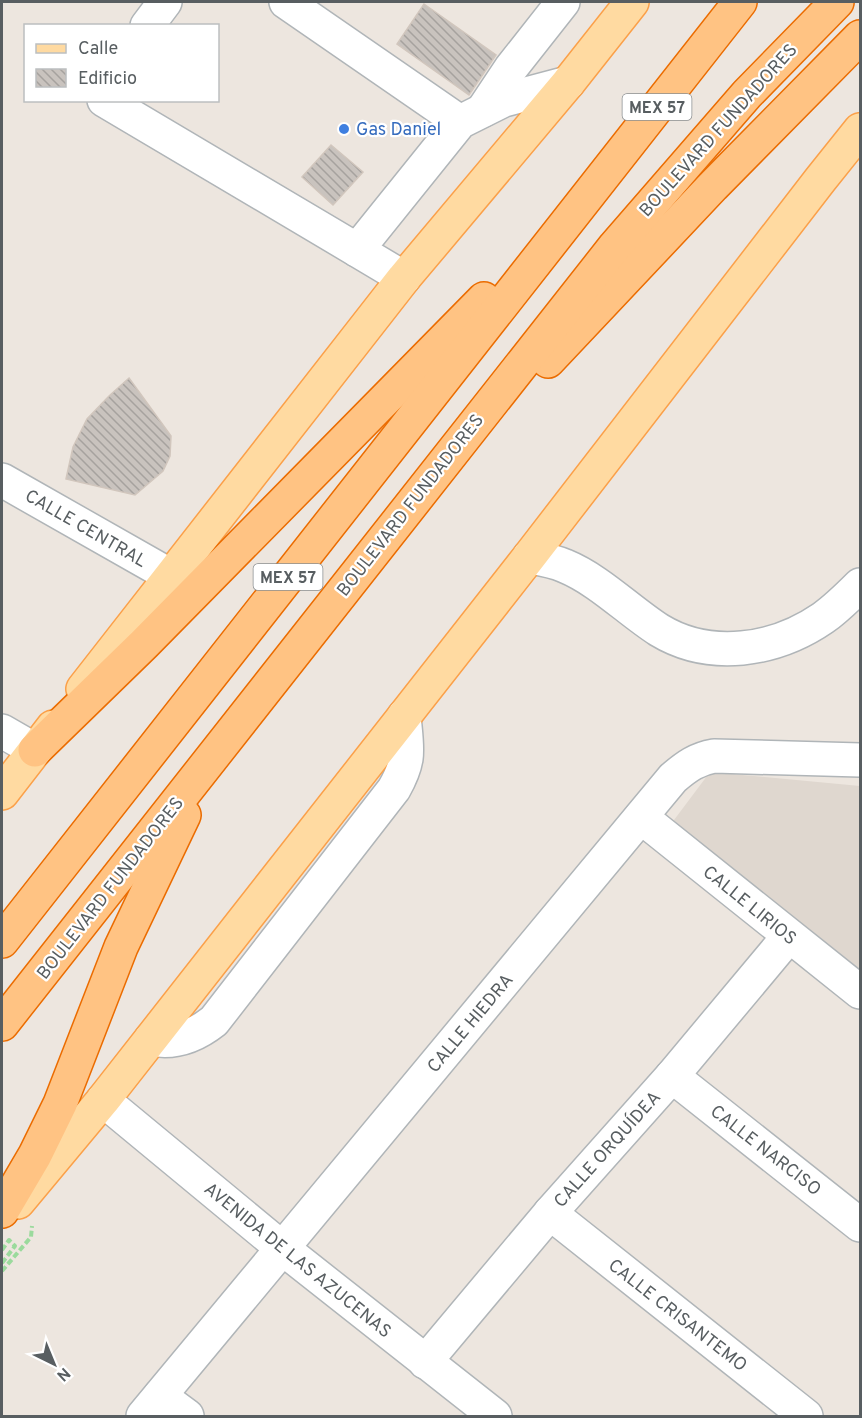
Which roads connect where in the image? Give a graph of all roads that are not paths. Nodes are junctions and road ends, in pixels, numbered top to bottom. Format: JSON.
{"nodes":[{"id":1,"x":165,"y":2,"type":"edge"},
{"id":2,"x":286,"y":2,"type":"edge"},
{"id":3,"x":563,"y":2,"type":"edge"},
{"id":4,"x":632,"y":2,"type":"edge"},
{"id":5,"x":740,"y":2,"type":"edge"},
{"id":6,"x":837,"y":2,"type":"edge"},
{"id":7,"x":148,"y":24,"type":"edge"},
{"id":8,"x":861,"y":37,"type":"edge"},
{"id":9,"x":568,"y":84,"type":"junction"},
{"id":10,"x":107,"y":102,"type":"edge"},
{"id":11,"x":472,"y":116,"type":"junction"},
{"id":12,"x":861,"y":130,"type":"edge"},
{"id":13,"x":574,"y":213,"type":"junction"},
{"id":14,"x":357,"y":250,"type":"junction"},
{"id":15,"x":404,"y":278,"type":"junction"},
{"id":16,"x":2,"y":480,"type":"edge"},
{"id":17,"x":391,"y":528,"type":"junction"},
{"id":18,"x":530,"y":557,"type":"junction"},
{"id":19,"x":171,"y":576,"type":"junction"},
{"id":20,"x":861,"y":585,"type":"edge"},
{"id":21,"x":2,"y":731,"type":"edge"},
{"id":22,"x":861,"y":760,"type":"edge"},
{"id":23,"x":211,"y":761,"type":"junction"},
{"id":24,"x":14,"y":770,"type":"edge"},
{"id":25,"x":641,"y":817,"type":"junction"},
{"id":26,"x":789,"y":936,"type":"junction"},
{"id":27,"x":2,"y":940,"type":"edge"},
{"id":28,"x":861,"y":992,"type":"edge"},
{"id":29,"x":2,"y":1024,"type":"edge"},
{"id":30,"x":672,"y":1076,"type":"junction"},
{"id":31,"x":103,"y":1100,"type":"junction"},
{"id":32,"x":2,"y":1210,"type":"edge"},
{"id":33,"x":550,"y":1213,"type":"junction"},
{"id":34,"x":2,"y":1222,"type":"edge"},
{"id":35,"x":861,"y":1225,"type":"edge"},
{"id":36,"x":282,"y":1248,"type":"junction"},
{"id":37,"x":425,"y":1362,"type":"junction"},
{"id":38,"x":151,"y":1406,"type":"edge"},
{"id":39,"x":187,"y":1416,"type":"edge"},
{"id":40,"x":495,"y":1416,"type":"edge"},
{"id":41,"x":806,"y":1416,"type":"edge"}],
"edges":[{"from":1,"to":7,"type":"street"},
{"from":2,"to":11,"type":"street"},
{"from":3,"to":11,"type":"street"},
{"from":4,"to":9,"type":"main road"},
{"from":5,"to":13,"type":"highway","number":"MEX 57"},
{"from":6,"to":17,"type":"highway","name":"BOULEVARD FUNDADORES","number":"MEX 57"},
{"from":8,"to":17,"type":"highway"},
{"from":9,"to":11,"type":"street"},
{"from":9,"to":15,"type":"main road"},
{"from":10,"to":14,"type":"street"},
{"from":11,"to":14,"type":"street"},
{"from":12,"to":18,"type":"main road"},
{"from":13,"to":24,"type":"highway"},
{"from":13,"to":27,"type":"highway","number":"MEX 57"},
{"from":14,"to":15,"type":"street"},
{"from":15,"to":19,"type":"main road"},
{"from":16,"to":19,"type":"street","name":"CALLE CENTRAL"},
{"from":17,"to":23,"type":"highway","name":"BOULEVARD FUNDADORES","number":"MEX 57"},
{"from":18,"to":20,"type":"street"},
{"from":18,"to":31,"type":"main road"},
{"from":19,"to":24,"type":"main road"},
{"from":21,"to":24,"type":"street"},
{"from":22,"to":25,"type":"street","name":"CALLE HIEDRA"},
{"from":23,"to":29,"type":"highway","name":"BOULEVARD FUNDADORES","number":"MEX 57"},
{"from":23,"to":32,"type":"highway"},
{"from":25,"to":26,"type":"street","name":"CALLE LIRIOS"},
{"from":25,"to":36,"type":"street","name":"CALLE HIEDRA"},
{"from":26,"to":28,"type":"street","name":"CALLE LIRIOS"},
{"from":26,"to":30,"type":"street","name":"CALLE ORQUÍDEA"},
{"from":30,"to":33,"type":"street","name":"CALLE ORQUÍDEA"},
{"from":30,"to":35,"type":"street","name":"CALLE NARCISO"},
{"from":31,"to":34,"type":"main road"},
{"from":31,"to":36,"type":"street","name":"AVENIDA DE LAS AZUCENAS"},
{"from":33,"to":37,"type":"street","name":"CALLE ORQUÍDEA"},
{"from":33,"to":41,"type":"street","name":"CALLE CRISANTEMO"},
{"from":36,"to":37,"type":"street","name":"AVENIDA DE LAS AZUCENAS"},
{"from":36,"to":38,"type":"street","name":"CALLE HIEDRA"},
{"from":37,"to":40,"type":"street","name":"AVENIDA DE LAS AZUCENAS"},
{"from":38,"to":39,"type":"street"}]}
